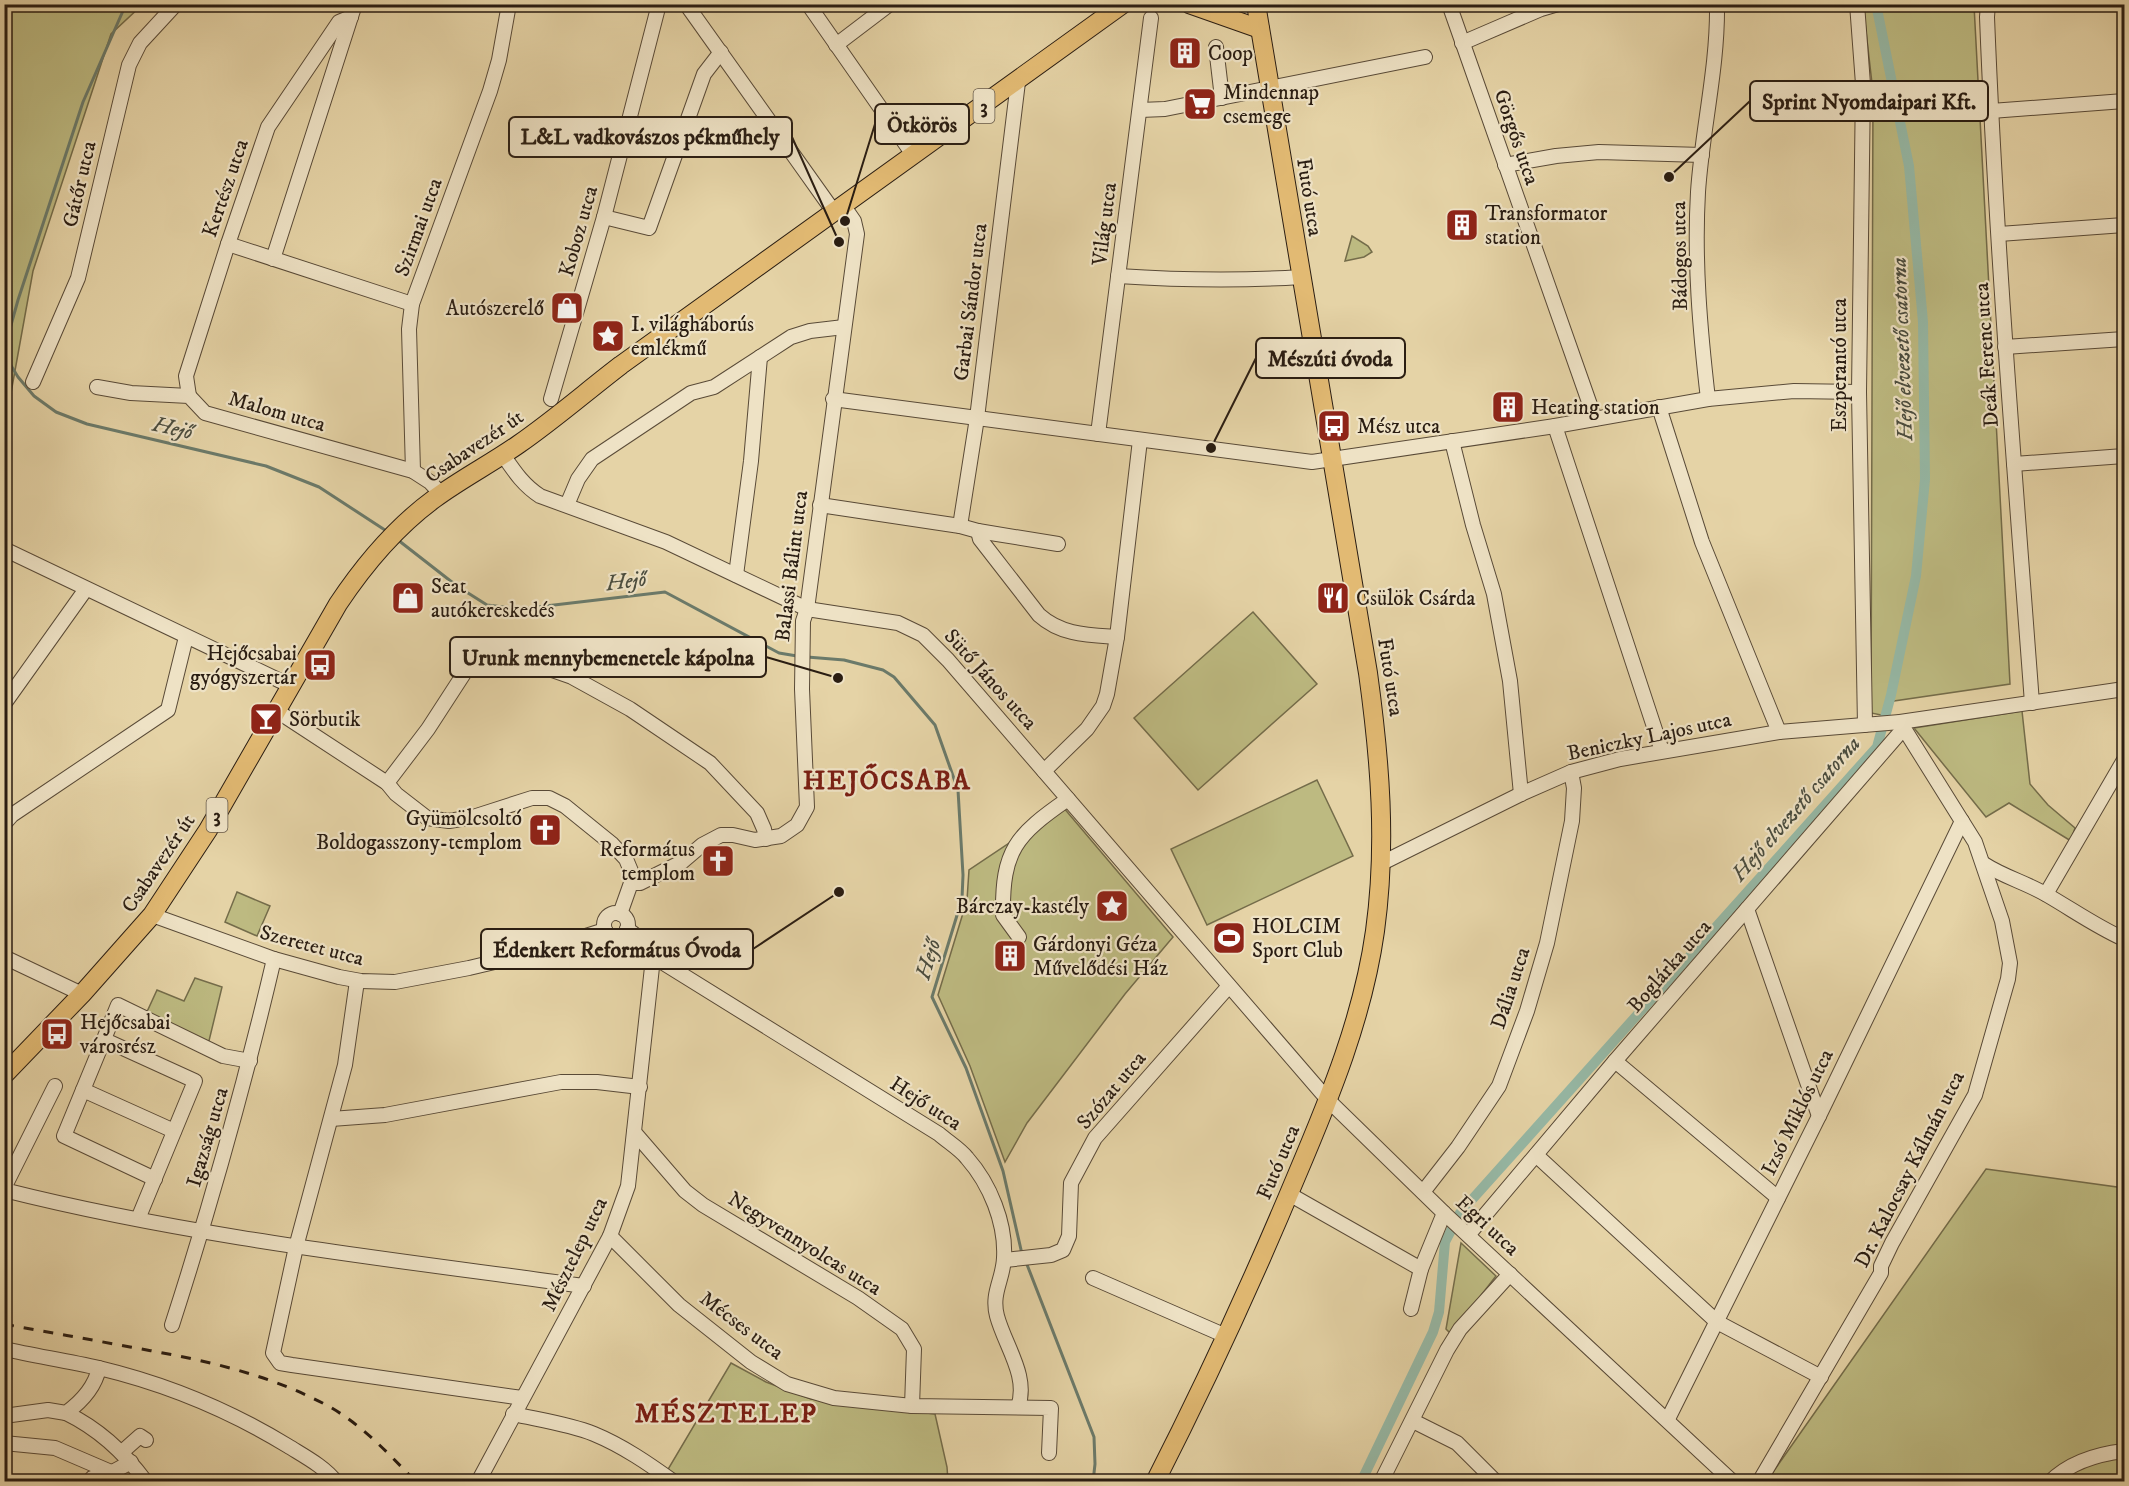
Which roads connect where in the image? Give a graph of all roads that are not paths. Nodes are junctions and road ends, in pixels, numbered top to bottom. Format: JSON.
{"nodes":[{"id":1,"x":176,"y":4,"type":"edge"},
{"id":2,"x":509,"y":4,"type":"edge"},
{"id":3,"x":659,"y":4,"type":"edge"},
{"id":4,"x":686,"y":4,"type":"edge"},
{"id":5,"x":808,"y":4,"type":"edge"},
{"id":6,"x":890,"y":4,"type":"edge"},
{"id":7,"x":1123,"y":4,"type":"edge"},
{"id":8,"x":1189,"y":4,"type":"edge"},
{"id":9,"x":1256,"y":4,"type":"edge"},
{"id":10,"x":1449,"y":4,"type":"edge"},
{"id":11,"x":1524,"y":4,"type":"edge"},
{"id":12,"x":1558,"y":4,"type":"edge"},
{"id":13,"x":1717,"y":4,"type":"edge"},
{"id":14,"x":1857,"y":4,"type":"edge"},
{"id":15,"x":1988,"y":4,"type":"edge"},
{"id":16,"x":353,"y":11,"type":"edge"},
{"id":17,"x":1151,"y":18,"type":"dead end"},
{"id":18,"x":1516,"y":20,"type":"junction"},
{"id":19,"x":1260,"y":29,"type":"junction"},
{"id":20,"x":1462,"y":43,"type":"junction"},
{"id":21,"x":836,"y":45,"type":"junction"},
{"id":22,"x":1216,"y":47,"type":"dead end"},
{"id":23,"x":721,"y":52,"type":"junction"},
{"id":24,"x":1425,"y":57,"type":"dead end"},
{"id":25,"x":1018,"y":82,"type":"junction"},
{"id":26,"x":1270,"y":88,"type":"junction"},
{"id":27,"x":1222,"y":98,"type":"junction"},
{"id":28,"x":2124,"y":101,"type":"edge"},
{"id":29,"x":1140,"y":110,"type":"junction"},
{"id":30,"x":1991,"y":111,"type":"junction"},
{"id":31,"x":1702,"y":155,"type":"junction"},
{"id":32,"x":914,"y":156,"type":"junction"},
{"id":33,"x":1505,"y":165,"type":"junction"},
{"id":34,"x":839,"y":208,"type":"junction"},
{"id":35,"x":604,"y":217,"type":"junction"},
{"id":36,"x":2124,"y":225,"type":"edge"},
{"id":37,"x":1999,"y":234,"type":"junction"},
{"id":38,"x":228,"y":244,"type":"junction"},
{"id":39,"x":273,"y":259,"type":"junction"},
{"id":40,"x":1118,"y":276,"type":"junction"},
{"id":41,"x":1301,"y":277,"type":"junction"},
{"id":42,"x":412,"y":304,"type":"junction"},
{"id":43,"x":844,"y":327,"type":"junction"},
{"id":44,"x":2124,"y":339,"type":"edge"},
{"id":45,"x":2006,"y":347,"type":"junction"},
{"id":46,"x":760,"y":357,"type":"junction"},
{"id":47,"x":33,"y":382,"type":"dead end"},
{"id":48,"x":98,"y":387,"type":"dead end"},
{"id":49,"x":1859,"y":392,"type":"junction"},
{"id":50,"x":189,"y":396,"type":"junction"},
{"id":51,"x":551,"y":399,"type":"dead end"},
{"id":52,"x":833,"y":399,"type":"junction"},
{"id":53,"x":1707,"y":399,"type":"junction"},
{"id":54,"x":1659,"y":407,"type":"junction"},
{"id":55,"x":977,"y":418,"type":"junction"},
{"id":56,"x":1595,"y":419,"type":"junction"},
{"id":57,"x":1555,"y":426,"type":"junction"},
{"id":58,"x":1098,"y":434,"type":"junction"},
{"id":59,"x":1140,"y":440,"type":"junction"},
{"id":60,"x":1452,"y":441,"type":"junction"},
{"id":61,"x":502,"y":455,"type":"junction"},
{"id":62,"x":2124,"y":456,"type":"edge"},
{"id":63,"x":1332,"y":460,"type":"junction"},
{"id":64,"x":2014,"y":464,"type":"junction"},
{"id":65,"x":413,"y":471,"type":"junction"},
{"id":66,"x":441,"y":494,"type":"junction"},
{"id":67,"x":567,"y":505,"type":"junction"},
{"id":68,"x":820,"y":505,"type":"junction"},
{"id":69,"x":960,"y":526,"type":"junction"},
{"id":70,"x":978,"y":531,"type":"junction"},
{"id":71,"x":1058,"y":544,"type":"dead end"},
{"id":72,"x":4,"y":549,"type":"edge"},
{"id":73,"x":736,"y":575,"type":"junction"},
{"id":74,"x":86,"y":588,"type":"junction"},
{"id":75,"x":807,"y":609,"type":"junction"},
{"id":76,"x":186,"y":637,"type":"junction"},
{"id":77,"x":1117,"y":638,"type":"junction"},
{"id":78,"x":291,"y":686,"type":"junction"},
{"id":79,"x":2124,"y":689,"type":"edge"},
{"id":80,"x":2032,"y":703,"type":"junction"},
{"id":81,"x":4,"y":704,"type":"edge"},
{"id":82,"x":277,"y":711,"type":"junction"},
{"id":83,"x":1898,"y":724,"type":"junction"},
{"id":84,"x":1869,"y":725,"type":"junction"},
{"id":85,"x":1779,"y":732,"type":"junction"},
{"id":86,"x":1662,"y":751,"type":"junction"},
{"id":87,"x":2124,"y":760,"type":"edge"},
{"id":88,"x":1044,"y":771,"type":"junction"},
{"id":89,"x":1571,"y":772,"type":"junction"},
{"id":90,"x":387,"y":783,"type":"junction"},
{"id":91,"x":1521,"y":794,"type":"junction"},
{"id":92,"x":1068,"y":799,"type":"junction"},
{"id":93,"x":1962,"y":821,"type":"junction"},
{"id":94,"x":4,"y":824,"type":"edge"},
{"id":95,"x":766,"y":840,"type":"junction"},
{"id":96,"x":1382,"y":863,"type":"junction"},
{"id":97,"x":1984,"y":864,"type":"junction"},
{"id":98,"x":631,"y":883,"type":"junction"},
{"id":99,"x":2046,"y":894,"type":"junction"},
{"id":100,"x":1747,"y":909,"type":"junction"},
{"id":101,"x":620,"y":914,"type":"junction"},
{"id":102,"x":152,"y":915,"type":"junction"},
{"id":103,"x":605,"y":930,"type":"junction"},
{"id":104,"x":624,"y":933,"type":"junction"},
{"id":105,"x":1019,"y":937,"type":"dead end"},
{"id":106,"x":2124,"y":939,"type":"edge"},
{"id":107,"x":4,"y":957,"type":"edge"},
{"id":108,"x":653,"y":958,"type":"junction"},
{"id":109,"x":274,"y":959,"type":"junction"},
{"id":110,"x":357,"y":981,"type":"junction"},
{"id":111,"x":1229,"y":986,"type":"junction"},
{"id":112,"x":82,"y":994,"type":"junction"},
{"id":113,"x":105,"y":1040,"type":"junction"},
{"id":114,"x":250,"y":1061,"type":"junction"},
{"id":115,"x":1615,"y":1061,"type":"junction"},
{"id":116,"x":4,"y":1075,"type":"edge"},
{"id":117,"x":55,"y":1086,"type":"dead end"},
{"id":118,"x":640,"y":1087,"type":"junction"},
{"id":119,"x":83,"y":1090,"type":"junction"},
{"id":120,"x":1328,"y":1100,"type":"junction"},
{"id":121,"x":1820,"y":1116,"type":"junction"},
{"id":122,"x":331,"y":1119,"type":"junction"},
{"id":123,"x":174,"y":1131,"type":"junction"},
{"id":124,"x":634,"y":1132,"type":"junction"},
{"id":125,"x":1536,"y":1155,"type":"junction"},
{"id":126,"x":155,"y":1179,"type":"junction"},
{"id":127,"x":4,"y":1189,"type":"edge"},
{"id":128,"x":1423,"y":1192,"type":"junction"},
{"id":129,"x":1289,"y":1194,"type":"junction"},
{"id":130,"x":1778,"y":1198,"type":"junction"},
{"id":131,"x":1444,"y":1213,"type":"junction"},
{"id":132,"x":138,"y":1219,"type":"junction"},
{"id":133,"x":202,"y":1232,"type":"junction"},
{"id":134,"x":1466,"y":1232,"type":"junction"},
{"id":135,"x":610,"y":1236,"type":"junction"},
{"id":136,"x":297,"y":1247,"type":"junction"},
{"id":137,"x":1015,"y":1259,"type":"junction"},
{"id":138,"x":1421,"y":1269,"type":"junction"},
{"id":139,"x":1510,"y":1274,"type":"junction"},
{"id":140,"x":1093,"y":1278,"type":"dead end"},
{"id":141,"x":584,"y":1286,"type":"junction"},
{"id":142,"x":1411,"y":1309,"type":"dead end"},
{"id":143,"x":1718,"y":1322,"type":"junction"},
{"id":144,"x":172,"y":1325,"type":"dead end"},
{"id":145,"x":1226,"y":1336,"type":"junction"},
{"id":146,"x":4,"y":1349,"type":"edge"},
{"id":147,"x":99,"y":1368,"type":"junction"},
{"id":148,"x":1821,"y":1377,"type":"junction"},
{"id":149,"x":522,"y":1398,"type":"junction"},
{"id":150,"x":912,"y":1406,"type":"junction"},
{"id":151,"x":1018,"y":1407,"type":"junction"},
{"id":152,"x":66,"y":1413,"type":"junction"},
{"id":153,"x":513,"y":1414,"type":"junction"},
{"id":154,"x":4,"y":1416,"type":"edge"},
{"id":155,"x":1668,"y":1419,"type":"junction"},
{"id":156,"x":1413,"y":1421,"type":"junction"},
{"id":157,"x":146,"y":1440,"type":"dead end"},
{"id":158,"x":4,"y":1443,"type":"edge"},
{"id":159,"x":2124,"y":1451,"type":"edge"},
{"id":160,"x":1049,"y":1453,"type":"dead end"},
{"id":161,"x":127,"y":1457,"type":"junction"},
{"id":162,"x":111,"y":1472,"type":"junction"},
{"id":163,"x":92,"y":1478,"type":"dead end"},
{"id":164,"x":146,"y":1482,"type":"edge"},
{"id":165,"x":336,"y":1482,"type":"edge"},
{"id":166,"x":478,"y":1482,"type":"edge"},
{"id":167,"x":674,"y":1482,"type":"edge"},
{"id":168,"x":1155,"y":1482,"type":"edge"},
{"id":169,"x":1381,"y":1482,"type":"edge"},
{"id":170,"x":1496,"y":1482,"type":"edge"},
{"id":171,"x":1733,"y":1482,"type":"edge"},
{"id":172,"x":1759,"y":1482,"type":"edge"},
{"id":173,"x":2050,"y":1482,"type":"edge"}],
"edges":[{"from":1,"to":47,"type":"street","name":"Gátőr utca"},
{"from":2,"to":42,"type":"street","name":"Szirmai utca"},
{"from":3,"to":35,"type":"street","name":"Koboz utca"},
{"from":4,"to":23,"type":"street","name":"Balassi Bálint utca"},
{"from":5,"to":21,"type":"street"},
{"from":6,"to":21,"type":"street"},
{"from":7,"to":25,"type":"main road","name":"Csabavezér út","number":"3"},
{"from":8,"to":19,"type":"main road"},
{"from":9,"to":19,"type":"main road","name":"Futó utca"},
{"from":10,"to":20,"type":"street","name":"Görgős utca"},
{"from":11,"to":18,"type":"street"},
{"from":12,"to":18,"type":"street"},
{"from":13,"to":31,"type":"street","name":"Bádogos utca"},
{"from":14,"to":49,"type":"street","name":"Eszperantó utca"},
{"from":15,"to":30,"type":"street","name":"Deák Ferenc utca"},
{"from":16,"to":38,"type":"street","name":"Kertész utca"},
{"from":16,"to":39,"type":"street","name":"Kertész utca"},
{"from":17,"to":29,"type":"street","name":"Világ utca"},
{"from":18,"to":20,"type":"street"},
{"from":19,"to":26,"type":"main road","name":"Futó utca"},
{"from":20,"to":33,"type":"street","name":"Görgős utca"},
{"from":21,"to":32,"type":"street"},
{"from":22,"to":27,"type":"street"},
{"from":23,"to":34,"type":"street","name":"Balassi Bálint utca"},
{"from":23,"to":35,"type":"street"},
{"from":24,"to":26,"type":"street"},
{"from":25,"to":32,"type":"main road","name":"Csabavezér út","number":"3"},
{"from":25,"to":55,"type":"street","name":"Garbai Sándor utca"},
{"from":26,"to":27,"type":"street"},
{"from":26,"to":41,"type":"main road","name":"Futó utca"},
{"from":27,"to":29,"type":"street"},
{"from":28,"to":30,"type":"street"},
{"from":29,"to":40,"type":"street","name":"Világ utca"},
{"from":30,"to":37,"type":"street","name":"Deák Ferenc utca"},
{"from":31,"to":33,"type":"street"},
{"from":31,"to":53,"type":"street","name":"Bádogos utca"},
{"from":32,"to":34,"type":"main road","name":"Csabavezér út","number":"3"},
{"from":33,"to":56,"type":"street","name":"Görgős utca"},
{"from":34,"to":43,"type":"street","name":"Balassi Bálint utca"},
{"from":34,"to":61,"type":"main road","name":"Csabavezér út","number":"3"},
{"from":35,"to":51,"type":"street","name":"Koboz utca"},
{"from":36,"to":37,"type":"street"},
{"from":37,"to":45,"type":"street","name":"Deák Ferenc utca"},
{"from":38,"to":39,"type":"street"},
{"from":38,"to":50,"type":"street","name":"Kertész utca"},
{"from":39,"to":42,"type":"street"},
{"from":40,"to":41,"type":"street"},
{"from":40,"to":58,"type":"street","name":"Világ utca"},
{"from":41,"to":63,"type":"main road","name":"Futó utca"},
{"from":42,"to":65,"type":"street","name":"Szirmai utca"},
{"from":43,"to":46,"type":"street"},
{"from":43,"to":52,"type":"street","name":"Balassi Bálint utca"},
{"from":44,"to":45,"type":"street"},
{"from":45,"to":64,"type":"street","name":"Deák Ferenc utca"},
{"from":46,"to":67,"type":"street"},
{"from":46,"to":73,"type":"street"},
{"from":48,"to":50,"type":"street"},
{"from":49,"to":53,"type":"street"},
{"from":49,"to":84,"type":"street","name":"Eszperantó utca"},
{"from":50,"to":65,"type":"street","name":"Malom utca"},
{"from":52,"to":55,"type":"street"},
{"from":52,"to":68,"type":"street","name":"Balassi Bálint utca"},
{"from":53,"to":54,"type":"street"},
{"from":54,"to":56,"type":"street"},
{"from":54,"to":85,"type":"street"},
{"from":55,"to":58,"type":"street"},
{"from":55,"to":69,"type":"street","name":"Garbai Sándor utca"},
{"from":56,"to":57,"type":"street"},
{"from":57,"to":60,"type":"street"},
{"from":57,"to":86,"type":"street"},
{"from":58,"to":59,"type":"street"},
{"from":59,"to":63,"type":"street"},
{"from":59,"to":77,"type":"street"},
{"from":60,"to":63,"type":"street"},
{"from":60,"to":91,"type":"street"},
{"from":61,"to":66,"type":"main road","name":"Csabavezér út","number":"3"},
{"from":61,"to":67,"type":"street","name":"Sütő János utca"},
{"from":62,"to":64,"type":"street"},
{"from":63,"to":96,"type":"main road","name":"Futó utca"},
{"from":64,"to":80,"type":"street","name":"Deák Ferenc utca"},
{"from":65,"to":66,"type":"street","name":"Malom utca"},
{"from":66,"to":78,"type":"main road","name":"Csabavezér út","number":"3"},
{"from":67,"to":73,"type":"street","name":"Sütő János utca"},
{"from":68,"to":69,"type":"street"},
{"from":68,"to":75,"type":"street","name":"Balassi Bálint utca"},
{"from":69,"to":70,"type":"street"},
{"from":70,"to":71,"type":"street"},
{"from":70,"to":77,"type":"street"},
{"from":72,"to":74,"type":"street"},
{"from":73,"to":75,"type":"street","name":"Sütő János utca"},
{"from":74,"to":76,"type":"street"},
{"from":74,"to":81,"type":"street"},
{"from":75,"to":88,"type":"street","name":"Sütő János utca"},
{"from":75,"to":95,"type":"street","name":"Balassi Bálint utca"},
{"from":76,"to":78,"type":"street"},
{"from":76,"to":94,"type":"street"},
{"from":77,"to":88,"type":"street"},
{"from":78,"to":82,"type":"main road","name":"Csabavezér út","number":"3"},
{"from":79,"to":80,"type":"street","name":"Beniczky Lajos utca"},
{"from":80,"to":83,"type":"street","name":"Beniczky Lajos utca"},
{"from":82,"to":90,"type":"street"},
{"from":82,"to":102,"type":"main road","name":"Csabavezér út","number":"3"},
{"from":83,"to":84,"type":"street","name":"Beniczky Lajos utca"},
{"from":83,"to":93,"type":"street","name":"Dr. Kalocsay Kálmán utca"},
{"from":83,"to":100,"type":"street","name":"Boglárka utca"},
{"from":84,"to":85,"type":"street","name":"Beniczky Lajos utca"},
{"from":85,"to":86,"type":"street","name":"Beniczky Lajos utca"},
{"from":86,"to":89,"type":"street","name":"Beniczky Lajos utca"},
{"from":87,"to":99,"type":"street"},
{"from":88,"to":92,"type":"street","name":"Sütő János utca"},
{"from":89,"to":91,"type":"street","name":"Beniczky Lajos utca"},
{"from":89,"to":128,"type":"street","name":"Dália utca"},
{"from":90,"to":95,"type":"street"},
{"from":90,"to":98,"type":"street"},
{"from":91,"to":96,"type":"street","name":"Beniczky Lajos utca"},
{"from":92,"to":105,"type":"street"},
{"from":92,"to":111,"type":"street","name":"Sütő János utca"},
{"from":93,"to":97,"type":"street","name":"Dr. Kalocsay Kálmán utca"},
{"from":93,"to":121,"type":"street","name":"Izsó Miklós utca"},
{"from":95,"to":98,"type":"street"},
{"from":96,"to":120,"type":"main road","name":"Futó utca"},
{"from":97,"to":99,"type":"street"},
{"from":97,"to":148,"type":"street","name":"Dr. Kalocsay Kálmán utca"},
{"from":98,"to":101,"type":"street"},
{"from":99,"to":106,"type":"street"},
{"from":100,"to":115,"type":"street","name":"Boglárka utca"},
{"from":100,"to":121,"type":"street"},
{"from":101,"to":103,"type":"street"},
{"from":101,"to":104,"type":"street"},
{"from":102,"to":109,"type":"street","name":"Szeretet utca"},
{"from":102,"to":112,"type":"main road","name":"Csabavezér út","number":"3"},
{"from":103,"to":104,"type":"street"},
{"from":103,"to":110,"type":"street","name":"Szeretet utca"},
{"from":104,"to":108,"type":"street","name":"Hejő utca"},
{"from":107,"to":112,"type":"street"},
{"from":108,"to":118,"type":"street","name":"Mésztelep utca"},
{"from":108,"to":137,"type":"street","name":"Hejő utca"},
{"from":109,"to":110,"type":"street","name":"Szeretet utca"},
{"from":109,"to":114,"type":"street","name":"Igazság utca"},
{"from":110,"to":122,"type":"street"},
{"from":111,"to":120,"type":"street","name":"Egri utca"},
{"from":111,"to":137,"type":"street","name":"Szózat utca"},
{"from":112,"to":116,"type":"main road","name":"Csabavezér út","number":"3"},
{"from":113,"to":114,"type":"street"},
{"from":113,"to":119,"type":"street"},
{"from":113,"to":123,"type":"street"},
{"from":114,"to":133,"type":"street","name":"Igazság utca"},
{"from":115,"to":125,"type":"street","name":"Boglárka utca"},
{"from":115,"to":130,"type":"street"},
{"from":117,"to":127,"type":"street"},
{"from":118,"to":122,"type":"street"},
{"from":118,"to":124,"type":"street","name":"Mésztelep utca"},
{"from":119,"to":123,"type":"street"},
{"from":119,"to":126,"type":"street"},
{"from":120,"to":128,"type":"street","name":"Egri utca"},
{"from":120,"to":129,"type":"main road","name":"Futó utca"},
{"from":121,"to":130,"type":"street","name":"Izsó Miklós utca"},
{"from":122,"to":136,"type":"street"},
{"from":123,"to":126,"type":"street"},
{"from":124,"to":135,"type":"street","name":"Mésztelep utca"},
{"from":124,"to":150,"type":"street","name":"Negyvennyolcas utca"},
{"from":125,"to":134,"type":"street","name":"Boglárka utca"},
{"from":125,"to":143,"type":"street"},
{"from":126,"to":132,"type":"street"},
{"from":127,"to":132,"type":"street"},
{"from":128,"to":131,"type":"street","name":"Egri utca"},
{"from":129,"to":138,"type":"street"},
{"from":129,"to":145,"type":"main road","name":"Futó utca"},
{"from":130,"to":143,"type":"street","name":"Izsó Miklós utca"},
{"from":131,"to":134,"type":"street","name":"Egri utca"},
{"from":131,"to":138,"type":"street"},
{"from":132,"to":133,"type":"street"},
{"from":133,"to":136,"type":"street"},
{"from":133,"to":144,"type":"street","name":"Igazság utca"},
{"from":134,"to":139,"type":"street","name":"Egri utca"},
{"from":135,"to":141,"type":"street","name":"Mésztelep utca"},
{"from":135,"to":150,"type":"street","name":"Mécses utca"},
{"from":136,"to":141,"type":"street"},
{"from":136,"to":149,"type":"street"},
{"from":137,"to":151,"type":"street","name":"Hejő utca"},
{"from":138,"to":142,"type":"street"},
{"from":139,"to":155,"type":"street","name":"Egri utca"},
{"from":139,"to":156,"type":"street"},
{"from":140,"to":145,"type":"street"},
{"from":141,"to":149,"type":"street","name":"Mésztelep utca"},
{"from":143,"to":148,"type":"street"},
{"from":143,"to":155,"type":"street","name":"Izsó Miklós utca"},
{"from":145,"to":168,"type":"main road","name":"Futó utca"},
{"from":146,"to":147,"type":"street"},
{"from":147,"to":152,"type":"street"},
{"from":147,"to":165,"type":"street"},
{"from":148,"to":172,"type":"street","name":"Dr. Kalocsay Kálmán utca"},
{"from":149,"to":153,"type":"street","name":"Mésztelep utca"},
{"from":150,"to":151,"type":"street","name":"Mécses utca"},
{"from":151,"to":160,"type":"street","name":"Mécses utca"},
{"from":152,"to":154,"type":"street"},
{"from":152,"to":161,"type":"street"},
{"from":153,"to":166,"type":"street","name":"Mésztelep utca"},
{"from":153,"to":167,"type":"street"},
{"from":155,"to":171,"type":"street","name":"Egri utca"},
{"from":156,"to":169,"type":"street"},
{"from":156,"to":170,"type":"street"},
{"from":157,"to":161,"type":"street"},
{"from":158,"to":162,"type":"street"},
{"from":159,"to":173,"type":"street"},
{"from":161,"to":162,"type":"street"},
{"from":161,"to":164,"type":"street"},
{"from":162,"to":163,"type":"street"}]}
